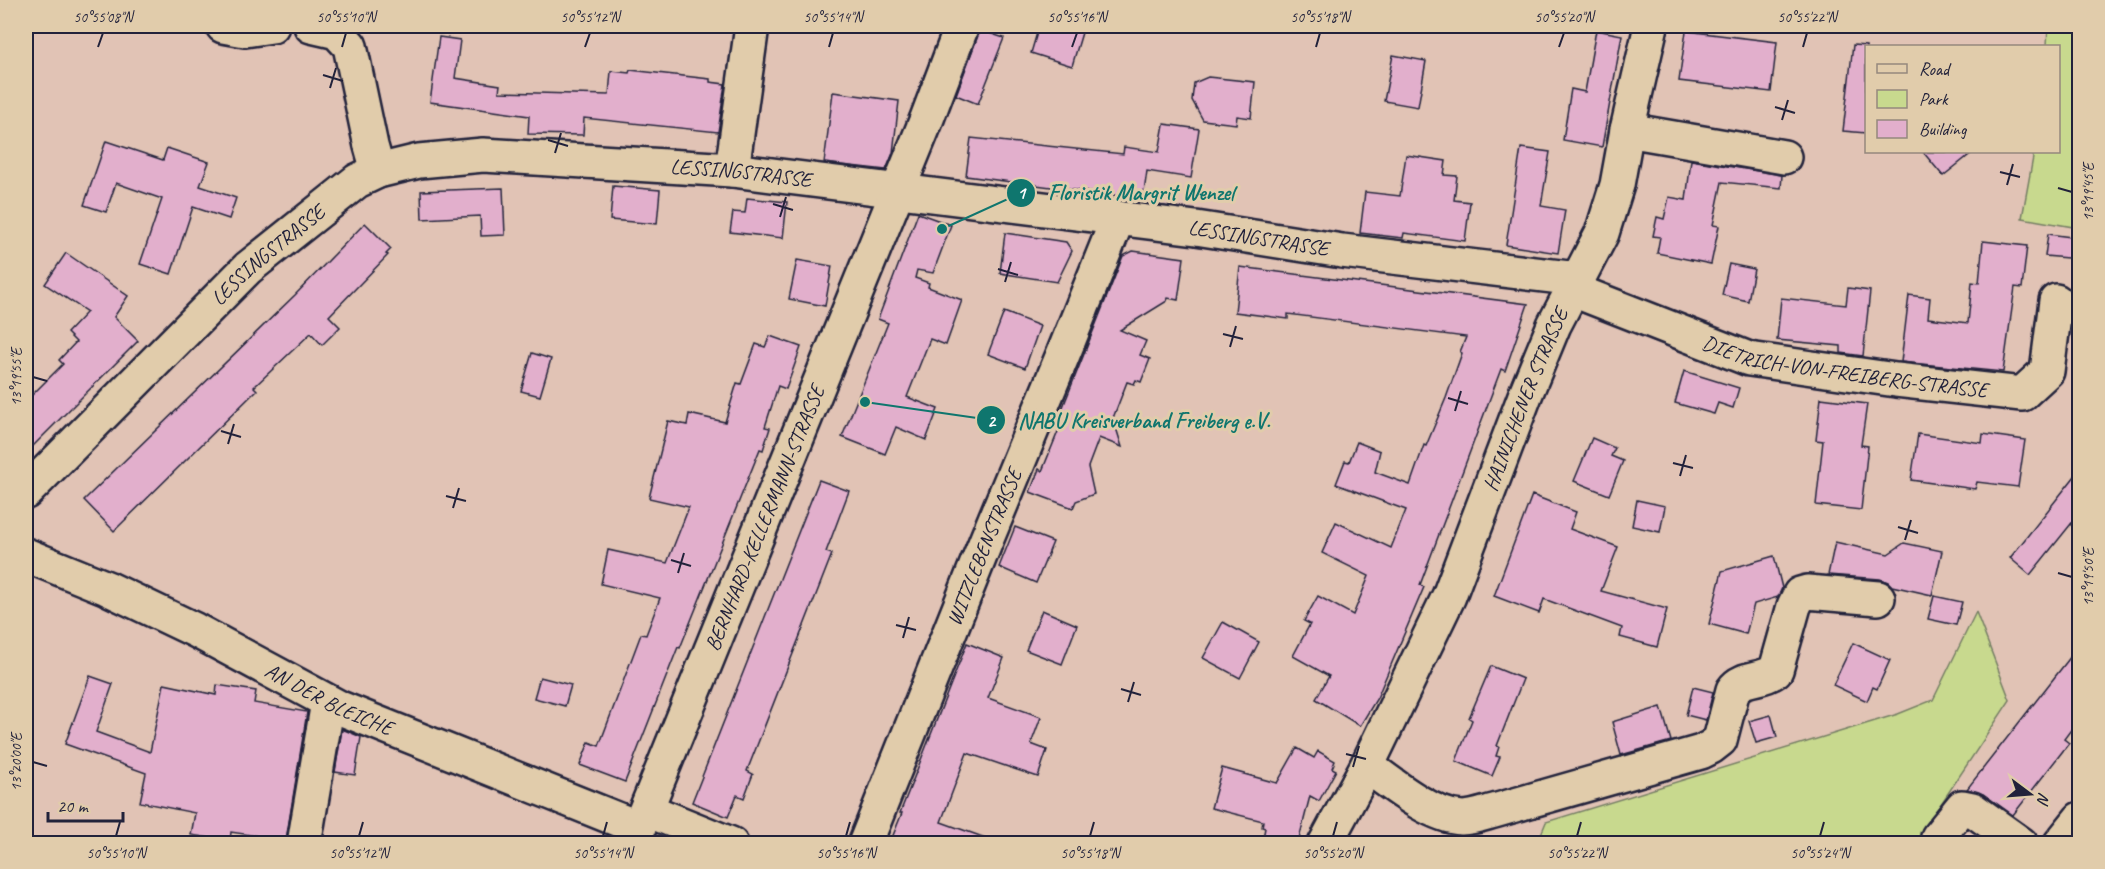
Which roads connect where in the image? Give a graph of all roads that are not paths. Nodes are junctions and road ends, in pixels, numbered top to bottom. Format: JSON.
{"nodes":[{"id":1,"x":223,"y":26,"type":"edge"},
{"id":2,"x":272,"y":26,"type":"edge"},
{"id":3,"x":311,"y":26,"type":"edge"},
{"id":4,"x":752,"y":26,"type":"edge"},
{"id":5,"x":962,"y":26,"type":"edge"},
{"id":6,"x":1651,"y":26,"type":"edge"},
{"id":7,"x":1627,"y":129,"type":"junction"},
{"id":8,"x":1784,"y":157,"type":"dead end"},
{"id":9,"x":732,"y":170,"type":"junction"},
{"id":10,"x":378,"y":171,"type":"junction"},
{"id":11,"x":897,"y":191,"type":"junction"},
{"id":12,"x":1118,"y":218,"type":"junction"},
{"id":13,"x":1576,"y":285,"type":"junction"},
{"id":14,"x":2056,"y":301,"type":"dead end"},
{"id":15,"x":26,"y":492,"type":"edge"},
{"id":16,"x":26,"y":555,"type":"edge"},
{"id":17,"x":1878,"y":597,"type":"dead end"},
{"id":18,"x":328,"y":702,"type":"junction"},
{"id":19,"x":1367,"y":766,"type":"junction"},
{"id":20,"x":2079,"y":819,"type":"edge"},
{"id":21,"x":639,"y":827,"type":"edge"},
{"id":22,"x":1938,"y":837,"type":"dead end"},
{"id":23,"x":304,"y":843,"type":"edge"},
{"id":24,"x":731,"y":843,"type":"edge"},
{"id":25,"x":865,"y":843,"type":"edge"},
{"id":26,"x":1325,"y":843,"type":"edge"},
{"id":27,"x":2021,"y":843,"type":"edge"},
{"id":28,"x":2060,"y":843,"type":"edge"}],
"edges":[{"from":1,"to":2,"type":"street"},
{"from":3,"to":10,"type":"street"},
{"from":4,"to":9,"type":"street"},
{"from":5,"to":11,"type":"street","name":"BERNHARD-KELLERMANN-STRASSE"},
{"from":6,"to":7,"type":"street","name":"HAINICHENER STRASSE"},
{"from":7,"to":8,"type":"street"},
{"from":7,"to":13,"type":"street","name":"HAINICHENER STRASSE"},
{"from":9,"to":10,"type":"street","name":"LESSINGSTRASSE"},
{"from":9,"to":11,"type":"street","name":"LESSINGSTRASSE"},
{"from":10,"to":15,"type":"street","name":"LESSINGSTRASSE"},
{"from":11,"to":12,"type":"street","name":"LESSINGSTRASSE"},
{"from":11,"to":21,"type":"street","name":"BERNHARD-KELLERMANN-STRASSE"},
{"from":12,"to":13,"type":"street","name":"LESSINGSTRASSE"},
{"from":12,"to":25,"type":"street","name":"WITZLEBENSTRASSE"},
{"from":13,"to":14,"type":"street","name":"DIETRICH-VON-FREIBERG-STRASSE"},
{"from":13,"to":19,"type":"street","name":"HAINICHENER STRASSE"},
{"from":16,"to":18,"type":"street","name":"AN DER BLEICHE"},
{"from":17,"to":19,"type":"street"},
{"from":18,"to":21,"type":"street","name":"AN DER BLEICHE"},
{"from":18,"to":23,"type":"street"},
{"from":19,"to":26,"type":"street","name":"HAINICHENER STRASSE"},
{"from":20,"to":28,"type":"street"},
{"from":21,"to":24,"type":"street","name":"AN DER BLEICHE"},
{"from":22,"to":27,"type":"street"}]}
